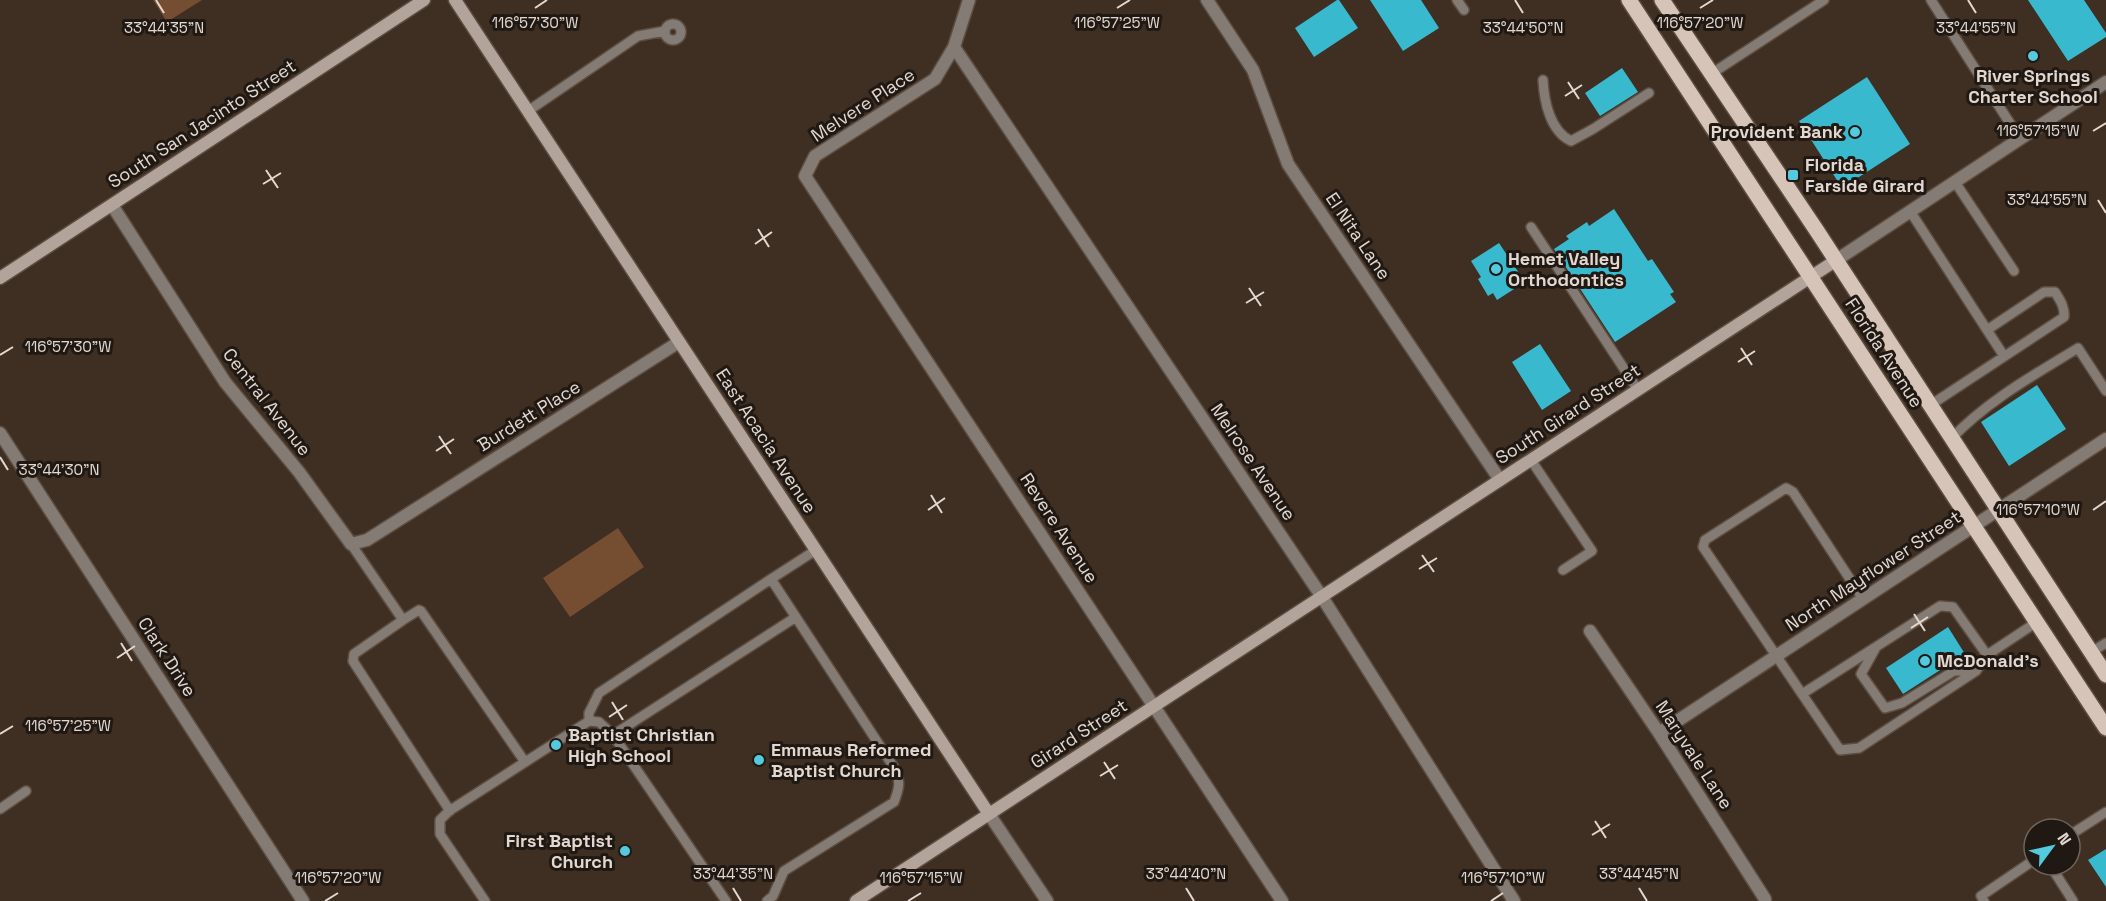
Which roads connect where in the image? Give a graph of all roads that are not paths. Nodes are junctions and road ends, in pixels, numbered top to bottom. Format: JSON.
{"nodes":[{"id":1,"x":424,"y":0,"type":"edge"},
{"id":2,"x":455,"y":0,"type":"edge"},
{"id":3,"x":969,"y":0,"type":"edge"},
{"id":4,"x":1207,"y":0,"type":"edge"},
{"id":5,"x":1457,"y":0,"type":"edge"},
{"id":6,"x":1629,"y":0,"type":"edge"},
{"id":7,"x":1662,"y":0,"type":"edge"},
{"id":8,"x":1824,"y":0,"type":"edge"},
{"id":9,"x":1931,"y":0,"type":"edge"},
{"id":10,"x":1811,"y":3,"type":"edge"},
{"id":11,"x":1464,"y":10,"type":"dead end"},
{"id":12,"x":665,"y":32,"type":"dead end"},
{"id":13,"x":954,"y":47,"type":"junction"},
{"id":14,"x":1711,"y":74,"type":"junction"},
{"id":15,"x":1543,"y":80,"type":"dead end"},
{"id":16,"x":2106,"y":82,"type":"edge"},
{"id":17,"x":1649,"y":93,"type":"dead end"},
{"id":18,"x":528,"y":111,"type":"junction"},
{"id":19,"x":2020,"y":139,"type":"junction"},
{"id":20,"x":805,"y":176,"type":"joint"},
{"id":21,"x":1955,"y":182,"type":"junction"},
{"id":22,"x":112,"y":205,"type":"junction"},
{"id":23,"x":1910,"y":211,"type":"junction"},
{"id":24,"x":1531,"y":227,"type":"dead end"},
{"id":25,"x":1835,"y":261,"type":"junction"},
{"id":26,"x":2014,"y":271,"type":"dead end"},
{"id":27,"x":1811,"y":276,"type":"junction"},
{"id":28,"x":0,"y":278,"type":"edge"},
{"id":29,"x":1988,"y":330,"type":"junction"},
{"id":30,"x":679,"y":342,"type":"junction"},
{"id":31,"x":2004,"y":356,"type":"junction"},
{"id":32,"x":1638,"y":390,"type":"junction"},
{"id":33,"x":2106,"y":391,"type":"edge"},
{"id":34,"x":1929,"y":406,"type":"junction"},
{"id":35,"x":0,"y":433,"type":"edge"},
{"id":36,"x":1951,"y":439,"type":"junction"},
{"id":37,"x":2106,"y":439,"type":"edge"},
{"id":38,"x":1531,"y":460,"type":"junction"},
{"id":39,"x":1500,"y":480,"type":"junction"},
{"id":40,"x":1998,"y":511,"type":"junction"},
{"id":41,"x":1974,"y":527,"type":"junction"},
{"id":42,"x":351,"y":544,"type":"junction"},
{"id":43,"x":816,"y":550,"type":"junction"},
{"id":44,"x":1563,"y":570,"type":"dead end"},
{"id":45,"x":771,"y":579,"type":"junction"},
{"id":46,"x":1322,"y":597,"type":"junction"},
{"id":47,"x":1863,"y":599,"type":"junction"},
{"id":48,"x":796,"y":617,"type":"junction"},
{"id":49,"x":403,"y":620,"type":"junction"},
{"id":50,"x":2037,"y":622,"type":"junction"},
{"id":51,"x":1590,"y":631,"type":"dead end"},
{"id":52,"x":2106,"y":643,"type":"edge"},
{"id":53,"x":1876,"y":647,"type":"junction"},
{"id":54,"x":2091,"y":652,"type":"junction"},
{"id":55,"x":1987,"y":654,"type":"junction"},
{"id":56,"x":1777,"y":655,"type":"junction"},
{"id":57,"x":1976,"y":671,"type":"junction"},
{"id":58,"x":2106,"y":675,"type":"edge"},
{"id":59,"x":1802,"y":694,"type":"junction"},
{"id":60,"x":1155,"y":706,"type":"junction"},
{"id":61,"x":589,"y":721,"type":"junction"},
{"id":62,"x":2106,"y":728,"type":"edge"},
{"id":63,"x":1659,"y":733,"type":"junction"},
{"id":64,"x":613,"y":735,"type":"junction"},
{"id":65,"x":525,"y":762,"type":"junction"},
{"id":66,"x":26,"y":791,"type":"dead end"},
{"id":67,"x":0,"y":809,"type":"edge"},
{"id":68,"x":450,"y":811,"type":"junction"},
{"id":69,"x":2106,"y":812,"type":"edge"},
{"id":70,"x":989,"y":814,"type":"junction"},
{"id":71,"x":2082,"y":827,"type":"edge"},
{"id":72,"x":2022,"y":868,"type":"edge"},
{"id":73,"x":2058,"y":877,"type":"edge"},
{"id":74,"x":1765,"y":900,"type":"edge"},
{"id":75,"x":303,"y":901,"type":"edge"},
{"id":76,"x":485,"y":901,"type":"edge"},
{"id":77,"x":726,"y":901,"type":"edge"},
{"id":78,"x":767,"y":901,"type":"edge"},
{"id":79,"x":856,"y":901,"type":"edge"},
{"id":80,"x":1047,"y":901,"type":"edge"},
{"id":81,"x":1282,"y":901,"type":"edge"},
{"id":82,"x":1514,"y":901,"type":"edge"},
{"id":83,"x":1984,"y":901,"type":"edge"},
{"id":84,"x":2073,"y":901,"type":"edge"}],
"edges":[{"from":1,"to":22,"type":"street","name":"South San Jacinto Street"},
{"from":2,"to":18,"type":"street","name":"East Acacia Avenue"},
{"from":3,"to":13,"type":"street","name":"Melvere Place"},
{"from":4,"to":39,"type":"street","name":"El Nita Lane"},
{"from":5,"to":11,"type":"lane"},
{"from":6,"to":27,"type":"main road","name":"Florida Avenue"},
{"from":7,"to":14,"type":"main road","name":"Florida Avenue"},
{"from":8,"to":10,"type":"lane"},
{"from":9,"to":19,"type":"lane"},
{"from":10,"to":14,"type":"lane"},
{"from":12,"to":18,"type":"lane"},
{"from":13,"to":20,"type":"street","name":"Melvere Place"},
{"from":13,"to":46,"type":"street","name":"Melrose Avenue"},
{"from":14,"to":25,"type":"main road","name":"Florida Avenue"},
{"from":15,"to":17,"type":"lane"},
{"from":16,"to":19,"type":"street"},
{"from":18,"to":30,"type":"street","name":"East Acacia Avenue"},
{"from":19,"to":21,"type":"street"},
{"from":20,"to":60,"type":"street","name":"Revere Avenue"},
{"from":21,"to":23,"type":"street"},
{"from":21,"to":26,"type":"lane"},
{"from":22,"to":28,"type":"street","name":"South San Jacinto Street"},
{"from":22,"to":42,"type":"street","name":"Central Avenue"},
{"from":23,"to":25,"type":"street"},
{"from":23,"to":29,"type":"lane"},
{"from":24,"to":32,"type":"lane"},
{"from":25,"to":27,"type":"street","name":"South Girard Street"},
{"from":25,"to":34,"type":"main road","name":"Florida Avenue"},
{"from":27,"to":32,"type":"street","name":"South Girard Street"},
{"from":27,"to":41,"type":"main road","name":"Florida Avenue"},
{"from":29,"to":31,"type":"lane"},
{"from":29,"to":31,"type":"lane"},
{"from":30,"to":42,"type":"street","name":"Burdett Place"},
{"from":30,"to":43,"type":"street","name":"East Acacia Avenue"},
{"from":31,"to":34,"type":"lane"},
{"from":32,"to":38,"type":"street","name":"South Girard Street"},
{"from":33,"to":36,"type":"lane"},
{"from":34,"to":36,"type":"main road","name":"Florida Avenue"},
{"from":35,"to":75,"type":"street","name":"Clark Drive"},
{"from":36,"to":40,"type":"main road","name":"Florida Avenue"},
{"from":37,"to":40,"type":"street","name":"North Mayflower Street"},
{"from":38,"to":39,"type":"street","name":"South Girard Street"},
{"from":38,"to":44,"type":"lane"},
{"from":39,"to":46,"type":"street","name":"South Girard Street"},
{"from":40,"to":41,"type":"street","name":"North Mayflower Street"},
{"from":40,"to":54,"type":"main road","name":"Florida Avenue"},
{"from":41,"to":47,"type":"street","name":"North Mayflower Street"},
{"from":41,"to":50,"type":"main road","name":"Florida Avenue"},
{"from":42,"to":49,"type":"lane"},
{"from":43,"to":45,"type":"lane"},
{"from":43,"to":70,"type":"street","name":"East Acacia Avenue"},
{"from":45,"to":48,"type":"lane"},
{"from":45,"to":61,"type":"lane"},
{"from":46,"to":60,"type":"street","name":"Girard Street"},
{"from":46,"to":82,"type":"street","name":"Melrose Avenue"},
{"from":47,"to":56,"type":"street","name":"North Mayflower Street"},
{"from":47,"to":56,"type":"lane"},
{"from":48,"to":64,"type":"lane"},
{"from":48,"to":78,"type":"lane"},
{"from":49,"to":65,"type":"lane"},
{"from":49,"to":68,"type":"lane"},
{"from":50,"to":55,"type":"lane"},
{"from":50,"to":62,"type":"main road","name":"Florida Avenue"},
{"from":51,"to":63,"type":"street","name":"Maryvale Lane"},
{"from":52,"to":54,"type":"lane"},
{"from":53,"to":55,"type":"lane"},
{"from":53,"to":57,"type":"lane"},
{"from":53,"to":59,"type":"lane"},
{"from":54,"to":58,"type":"main road","name":"Florida Avenue"},
{"from":55,"to":57,"type":"lane"},
{"from":56,"to":59,"type":"lane"},
{"from":56,"to":63,"type":"street","name":"North Mayflower Street"},
{"from":57,"to":59,"type":"lane"},
{"from":60,"to":70,"type":"street","name":"Girard Street"},
{"from":60,"to":81,"type":"street","name":"Revere Avenue"},
{"from":61,"to":64,"type":"lane"},
{"from":61,"to":65,"type":"lane"},
{"from":63,"to":74,"type":"street","name":"Maryvale Lane"},
{"from":64,"to":77,"type":"lane"},
{"from":65,"to":68,"type":"lane"},
{"from":66,"to":67,"type":"lane"},
{"from":68,"to":76,"type":"lane"},
{"from":69,"to":71,"type":"lane"},
{"from":70,"to":79,"type":"street","name":"Girard Street"},
{"from":70,"to":80,"type":"street","name":"East Acacia Avenue"},
{"from":72,"to":83,"type":"lane"},
{"from":73,"to":84,"type":"lane"}]}
